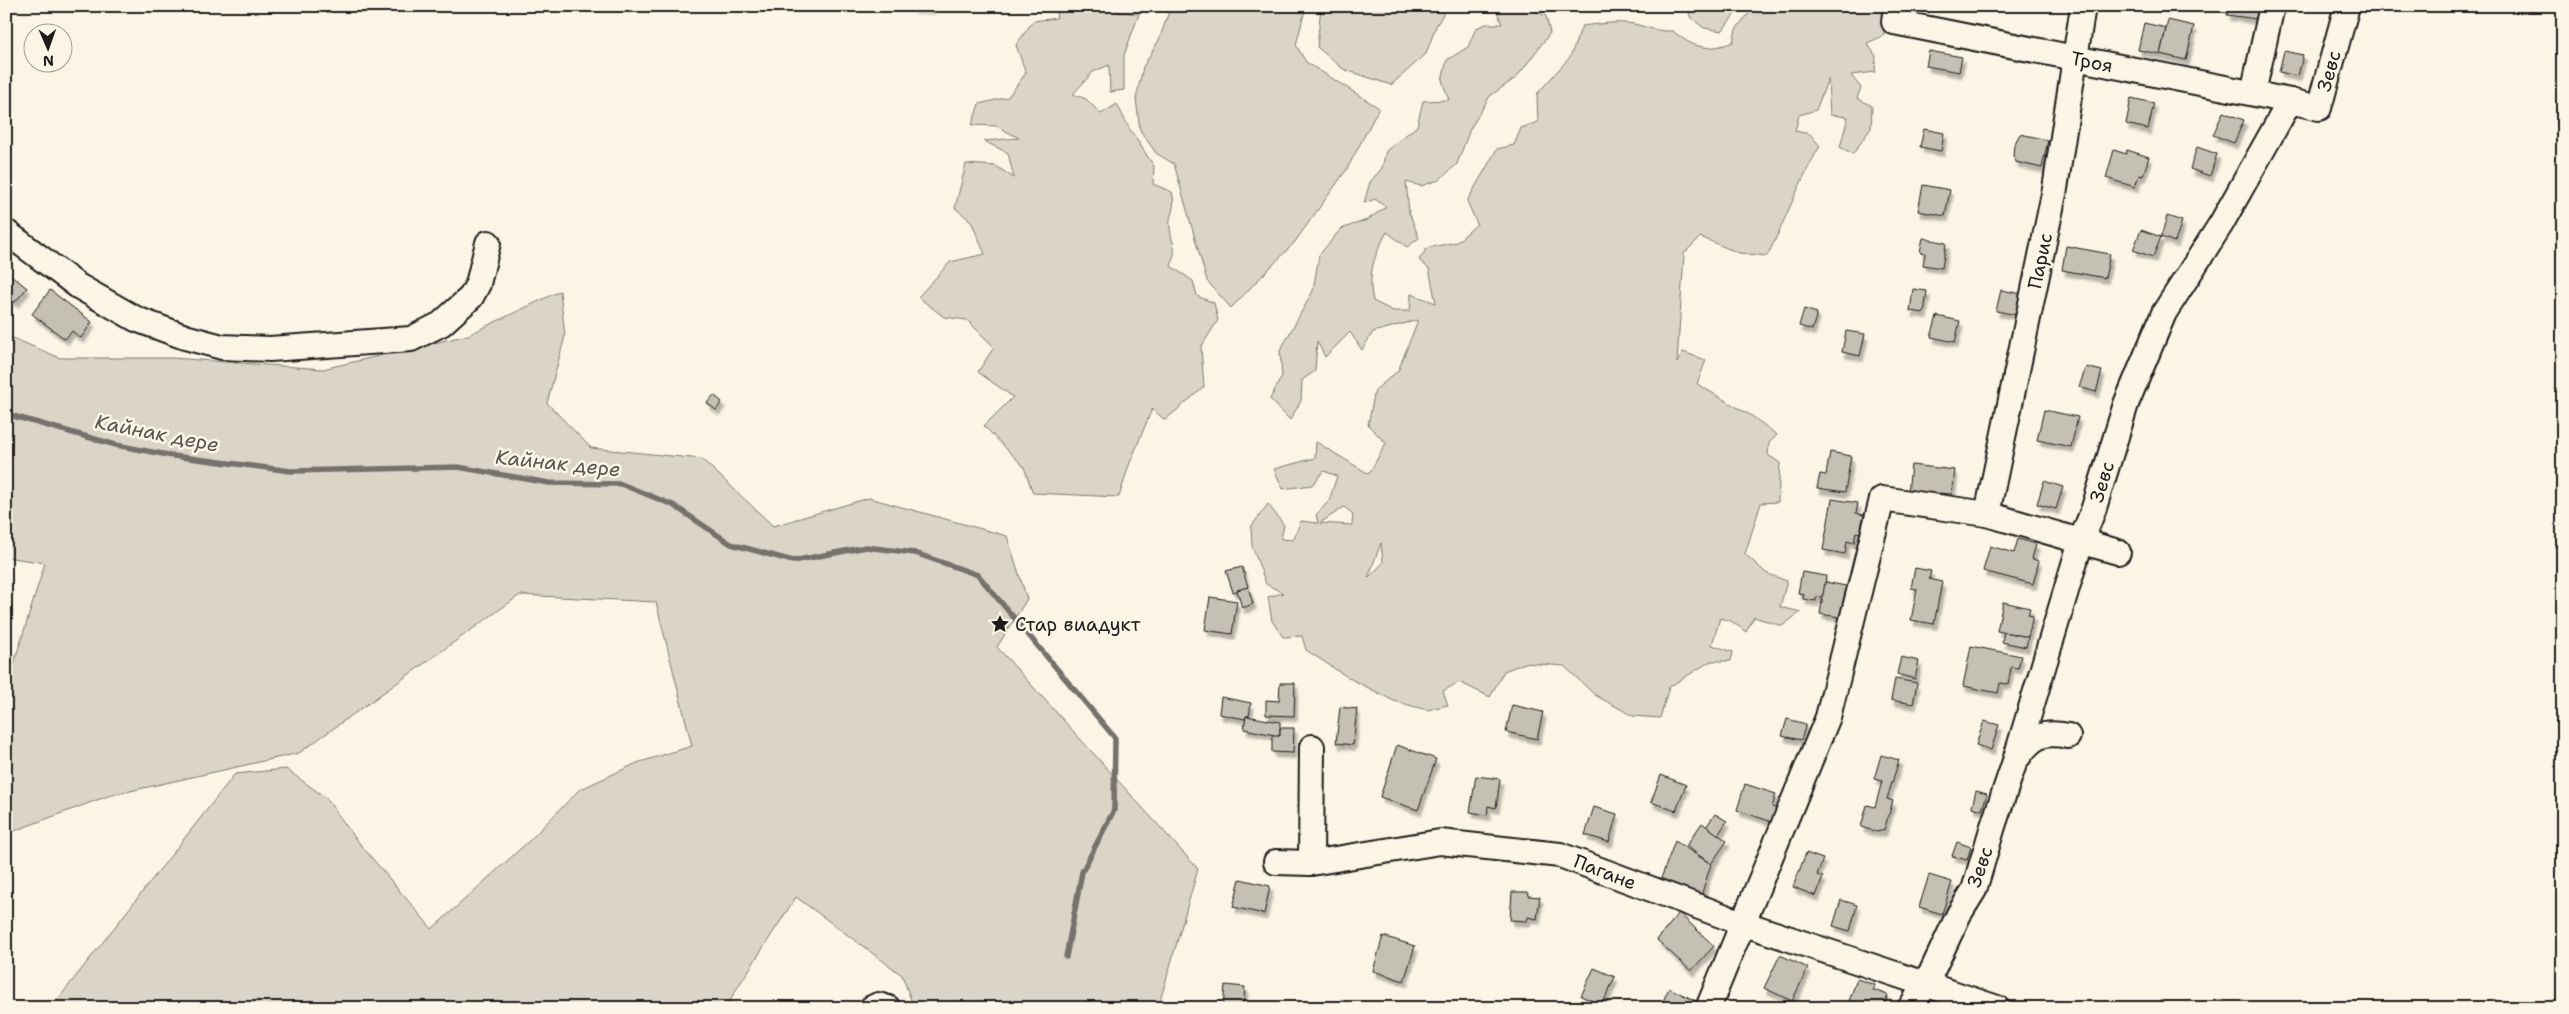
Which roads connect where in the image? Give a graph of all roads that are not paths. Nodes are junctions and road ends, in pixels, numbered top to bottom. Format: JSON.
{"nodes":[{"id":1,"x":2083,"y":6,"type":"edge"},
{"id":2,"x":2272,"y":6,"type":"edge"},
{"id":3,"x":2348,"y":6,"type":"edge"},
{"id":4,"x":1895,"y":14,"type":"edge"},
{"id":5,"x":2074,"y":59,"type":"junction"},
{"id":6,"x":2253,"y":93,"type":"junction"},
{"id":7,"x":2290,"y":101,"type":"junction"},
{"id":8,"x":6,"y":232,"type":"edge"},
{"id":9,"x":488,"y":243,"type":"dead end"},
{"id":10,"x":1987,"y":514,"type":"junction"},
{"id":11,"x":2081,"y":541,"type":"junction"},
{"id":12,"x":2118,"y":552,"type":"dead end"},
{"id":13,"x":2068,"y":736,"type":"dead end"},
{"id":14,"x":1312,"y":746,"type":"dead end"},
{"id":15,"x":2016,"y":761,"type":"junction"},
{"id":16,"x":1276,"y":862,"type":"dead end"},
{"id":17,"x":1311,"y":862,"type":"junction"},
{"id":18,"x":1742,"y":923,"type":"junction"},
{"id":19,"x":1926,"y":984,"type":"junction"},
{"id":20,"x":872,"y":1008,"type":"edge"},
{"id":21,"x":888,"y":1008,"type":"edge"},
{"id":22,"x":1708,"y":1008,"type":"edge"},
{"id":23,"x":1910,"y":1008,"type":"edge"},
{"id":24,"x":1997,"y":1008,"type":"edge"}],
"edges":[{"from":1,"to":5,"type":"street","name":"Парис"},
{"from":2,"to":6,"type":"street"},
{"from":3,"to":7,"type":"street","name":"Зевс"},
{"from":4,"to":5,"type":"street","name":"Троя"},
{"from":5,"to":6,"type":"street","name":"Троя"},
{"from":5,"to":10,"type":"street","name":"Парис"},
{"from":6,"to":7,"type":"street","name":"Троя"},
{"from":7,"to":11,"type":"street","name":"Зевс"},
{"from":8,"to":9,"type":"street"},
{"from":10,"to":11,"type":"street"},
{"from":10,"to":18,"type":"street"},
{"from":11,"to":12,"type":"street"},
{"from":11,"to":15,"type":"street","name":"Зевс"},
{"from":13,"to":15,"type":"street"},
{"from":14,"to":17,"type":"street"},
{"from":15,"to":19,"type":"street","name":"Зевс"},
{"from":16,"to":17,"type":"street","name":"Пагане"},
{"from":17,"to":18,"type":"street","name":"Пагане"},
{"from":18,"to":19,"type":"street","name":"Пагане"},
{"from":18,"to":22,"type":"street"},
{"from":19,"to":23,"type":"street","name":"Зевс"},
{"from":19,"to":24,"type":"street","name":"Пагане"},
{"from":20,"to":21,"type":"street"}]}
